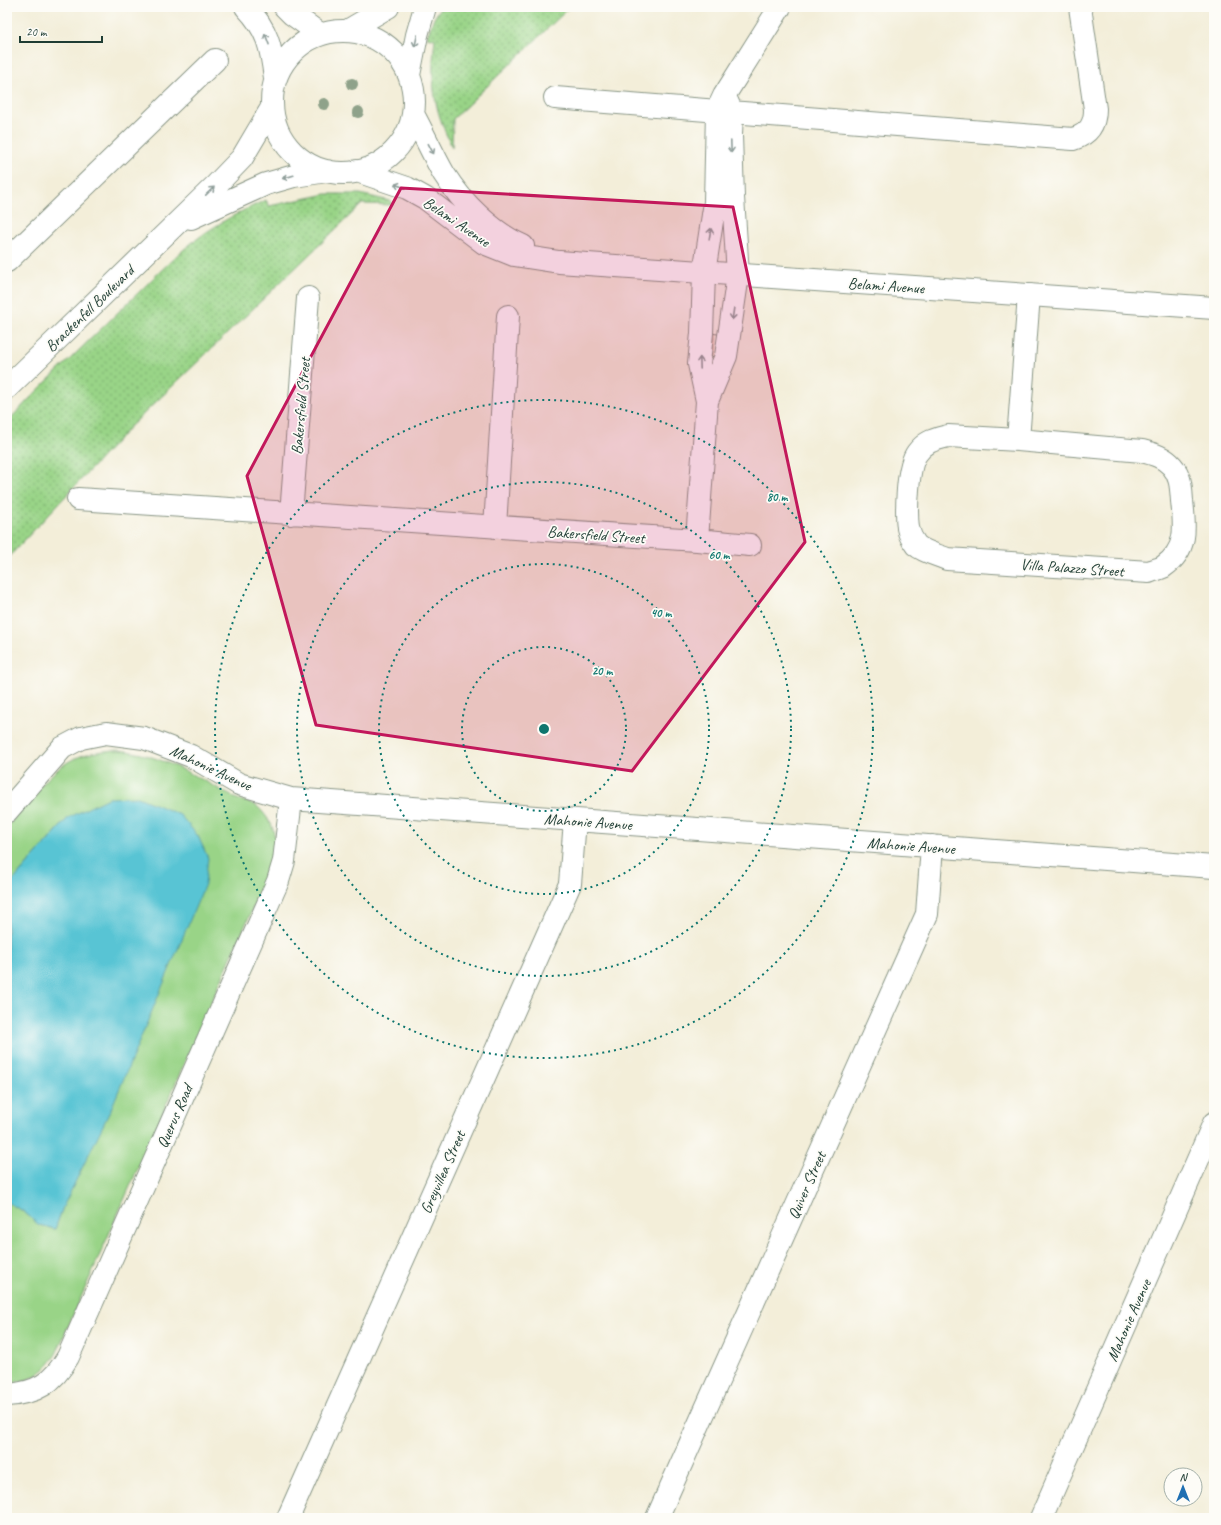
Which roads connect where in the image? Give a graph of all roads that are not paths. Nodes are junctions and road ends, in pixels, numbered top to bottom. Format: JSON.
{"nodes":[{"id":1,"x":246,"y":7,"type":"edge"},
{"id":2,"x":285,"y":7,"type":"edge"},
{"id":3,"x":388,"y":7,"type":"edge"},
{"id":4,"x":425,"y":7,"type":"edge"},
{"id":5,"x":780,"y":7,"type":"edge"},
{"id":6,"x":1080,"y":7,"type":"edge"},
{"id":7,"x":347,"y":30,"type":"junction"},
{"id":8,"x":320,"y":34,"type":"junction"},
{"id":9,"x":215,"y":60,"type":"dead end"},
{"id":10,"x":409,"y":75,"type":"junction"},
{"id":11,"x":275,"y":78,"type":"junction"},
{"id":12,"x":555,"y":98,"type":"dead end"},
{"id":13,"x":724,"y":106,"type":"junction"},
{"id":14,"x":271,"y":109,"type":"junction"},
{"id":15,"x":413,"y":114,"type":"junction"},
{"id":16,"x":327,"y":171,"type":"junction"},
{"id":17,"x":357,"y":172,"type":"junction"},
{"id":18,"x":172,"y":228,"type":"junction"},
{"id":19,"x":7,"y":261,"type":"edge"},
{"id":20,"x":559,"y":262,"type":"junction"},
{"id":21,"x":704,"y":273,"type":"junction"},
{"id":22,"x":738,"y":275,"type":"junction"},
{"id":23,"x":1029,"y":295,"type":"junction"},
{"id":24,"x":308,"y":298,"type":"dead end"},
{"id":25,"x":1214,"y":308,"type":"edge"},
{"id":26,"x":508,"y":316,"type":"dead end"},
{"id":27,"x":7,"y":388,"type":"edge"},
{"id":28,"x":707,"y":401,"type":"junction"},
{"id":29,"x":1018,"y":440,"type":"junction"},
{"id":30,"x":78,"y":498,"type":"dead end"},
{"id":31,"x":291,"y":514,"type":"junction"},
{"id":32,"x":495,"y":527,"type":"junction"},
{"id":33,"x":697,"y":540,"type":"junction"},
{"id":34,"x":750,"y":545,"type":"dead end"},
{"id":35,"x":291,"y":799,"type":"junction"},
{"id":36,"x":7,"y":812,"type":"edge"},
{"id":37,"x":575,"y":820,"type":"junction"},
{"id":38,"x":932,"y":846,"type":"junction"},
{"id":39,"x":1214,"y":867,"type":"edge"},
{"id":40,"x":1214,"y":1123,"type":"edge"},
{"id":41,"x":7,"y":1395,"type":"edge"},
{"id":42,"x":288,"y":1518,"type":"edge"},
{"id":43,"x":657,"y":1518,"type":"edge"},
{"id":44,"x":1041,"y":1518,"type":"edge"}],
"edges":[{"from":11,"to":1,"type":"street","one_way":true},
{"from":2,"to":8,"type":"street"},
{"from":3,"to":7,"type":"street"},
{"from":4,"to":10,"type":"street","one_way":true},
{"from":5,"to":13,"type":"street"},
{"from":6,"to":13,"type":"street"},
{"from":7,"to":8,"type":"street"},
{"from":7,"to":10,"type":"street"},
{"from":8,"to":11,"type":"street"},
{"from":9,"to":19,"type":"street"},
{"from":10,"to":15,"type":"street"},
{"from":11,"to":14,"type":"street"},
{"from":12,"to":13,"type":"street"},
{"from":21,"to":13,"type":"street","one_way":true},
{"from":13,"to":22,"type":"street","one_way":true},
{"from":14,"to":16,"type":"street"},
{"from":18,"to":14,"type":"street","name":"Brackenfell Boulevard","one_way":true},
{"from":15,"to":17,"type":"street"},
{"from":15,"to":20,"type":"street","name":"Belami Avenue","one_way":true},
{"from":16,"to":17,"type":"street"},
{"from":16,"to":18,"type":"street","name":"Brackenfell Boulevard","one_way":true},
{"from":20,"to":17,"type":"street","name":"Belami Avenue","one_way":true},
{"from":18,"to":27,"type":"street","name":"Brackenfell Boulevard"},
{"from":20,"to":21,"type":"street","name":"Belami Avenue"},
{"from":21,"to":22,"type":"street","name":"Belami Avenue"},
{"from":28,"to":21,"type":"street","one_way":true},
{"from":22,"to":23,"type":"street","name":"Belami Avenue"},
{"from":22,"to":28,"type":"street","one_way":true},
{"from":23,"to":25,"type":"street","name":"Belami Avenue"},
{"from":23,"to":29,"type":"street"},
{"from":24,"to":31,"type":"street","name":"Bakersfield Street"},
{"from":26,"to":32,"type":"street"},
{"from":28,"to":33,"type":"street"},
{"from":29,"to":29,"type":"street","name":"Villa Palazzo Street"},
{"from":30,"to":31,"type":"street","name":"Bakersfield Street"},
{"from":31,"to":32,"type":"street","name":"Bakersfield Street"},
{"from":32,"to":33,"type":"street","name":"Bakersfield Street"},
{"from":33,"to":34,"type":"street","name":"Bakersfield Street"},
{"from":35,"to":36,"type":"street","name":"Mahonie Avenue"},
{"from":35,"to":37,"type":"street","name":"Mahonie Avenue"},
{"from":35,"to":41,"type":"street","name":"Querus Road"},
{"from":37,"to":38,"type":"street","name":"Mahonie Avenue"},
{"from":37,"to":42,"type":"street","name":"Greyvillea Street"},
{"from":38,"to":39,"type":"street","name":"Mahonie Avenue"},
{"from":38,"to":43,"type":"street","name":"Quiver Street"},
{"from":40,"to":44,"type":"street","name":"Mahonie Avenue"}]}
